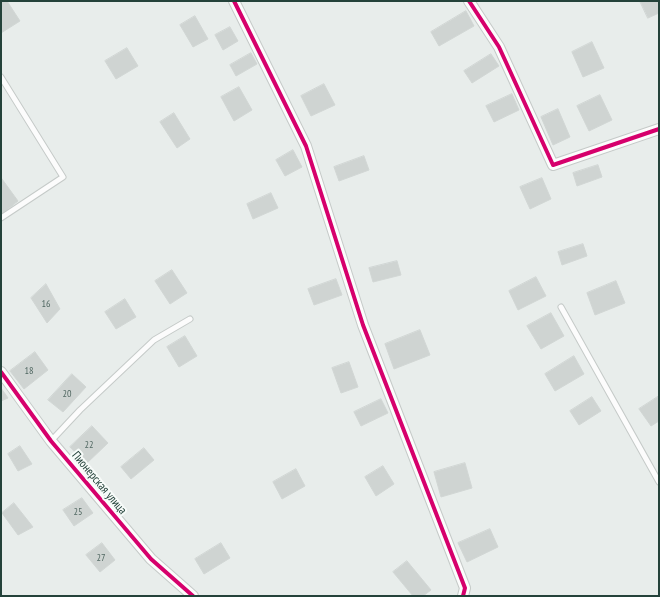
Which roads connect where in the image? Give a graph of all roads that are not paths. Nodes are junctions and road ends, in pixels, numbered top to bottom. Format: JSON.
{"nodes":[{"id":1,"x":234,"y":1,"type":"edge"},
{"id":2,"x":469,"y":1,"type":"edge"},
{"id":3,"x":1,"y":77,"type":"edge"},
{"id":4,"x":659,"y":129,"type":"edge"},
{"id":5,"x":1,"y":218,"type":"edge"},
{"id":6,"x":561,"y":307,"type":"dead end"},
{"id":7,"x":190,"y":319,"type":"dead end"},
{"id":8,"x":1,"y":372,"type":"edge"},
{"id":9,"x":50,"y":441,"type":"junction"},
{"id":10,"x":659,"y":482,"type":"edge"},
{"id":11,"x":193,"y":596,"type":"edge"},
{"id":12,"x":463,"y":596,"type":"edge"}],
"edges":[{"from":1,"to":12,"type":"street"},
{"from":2,"to":4,"type":"street"},
{"from":3,"to":5,"type":"lane"},
{"from":6,"to":10,"type":"lane"},
{"from":7,"to":9,"type":"lane"},
{"from":8,"to":9,"type":"street","name":"Пионерская улица"},
{"from":9,"to":11,"type":"street","name":"Пионерская улица"}]}
